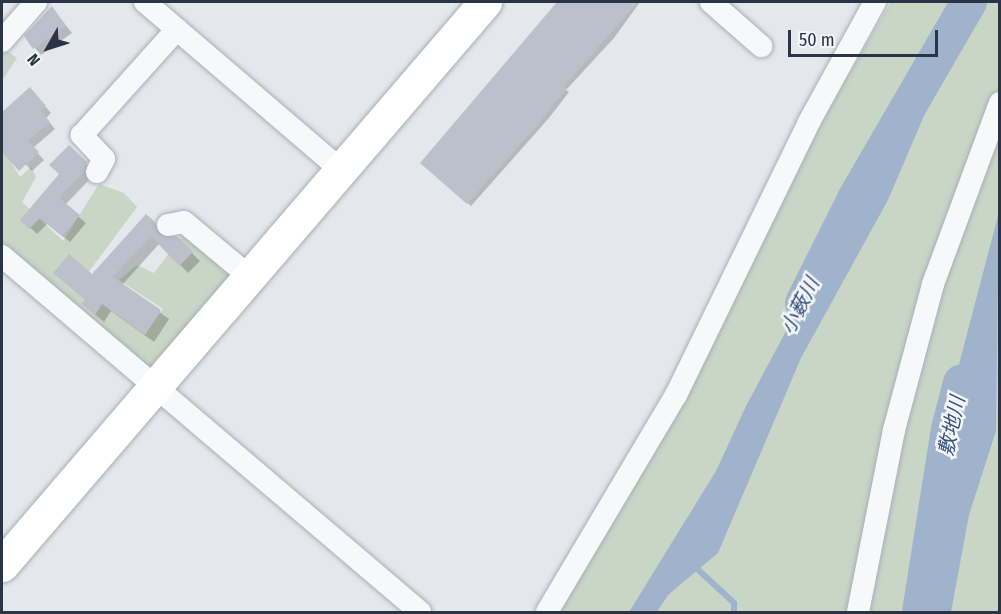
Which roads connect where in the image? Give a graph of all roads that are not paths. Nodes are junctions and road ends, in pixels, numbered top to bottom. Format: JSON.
{"nodes":[{"id":1,"x":36,"y":2,"type":"edge"},
{"id":2,"x":145,"y":2,"type":"edge"},
{"id":3,"x":485,"y":2,"type":"edge"},
{"id":4,"x":711,"y":2,"type":"edge"},
{"id":5,"x":875,"y":2,"type":"edge"},
{"id":6,"x":177,"y":29,"type":"junction"},
{"id":7,"x":2,"y":41,"type":"edge"},
{"id":8,"x":761,"y":46,"type":"dead end"},
{"id":9,"x":999,"y":103,"type":"edge"},
{"id":10,"x":340,"y":170,"type":"junction"},
{"id":11,"x":97,"y":172,"type":"dead end"},
{"id":12,"x":168,"y":225,"type":"dead end"},
{"id":13,"x":2,"y":256,"type":"edge"},
{"id":14,"x":250,"y":277,"type":"junction"},
{"id":15,"x":156,"y":387,"type":"junction"},
{"id":16,"x":2,"y":565,"type":"edge"},
{"id":17,"x":420,"y":612,"type":"edge"},
{"id":18,"x":547,"y":612,"type":"edge"},
{"id":19,"x":858,"y":612,"type":"edge"}],
"edges":[{"from":1,"to":7,"type":"street"},
{"from":2,"to":6,"type":"street"},
{"from":3,"to":10,"type":"street"},
{"from":4,"to":8,"type":"street"},
{"from":5,"to":18,"type":"street"},
{"from":6,"to":10,"type":"street"},
{"from":6,"to":11,"type":"street"},
{"from":9,"to":19,"type":"street"},
{"from":10,"to":14,"type":"street"},
{"from":12,"to":14,"type":"street"},
{"from":13,"to":15,"type":"street"},
{"from":14,"to":15,"type":"street"},
{"from":15,"to":16,"type":"street"},
{"from":15,"to":17,"type":"street"}]}
